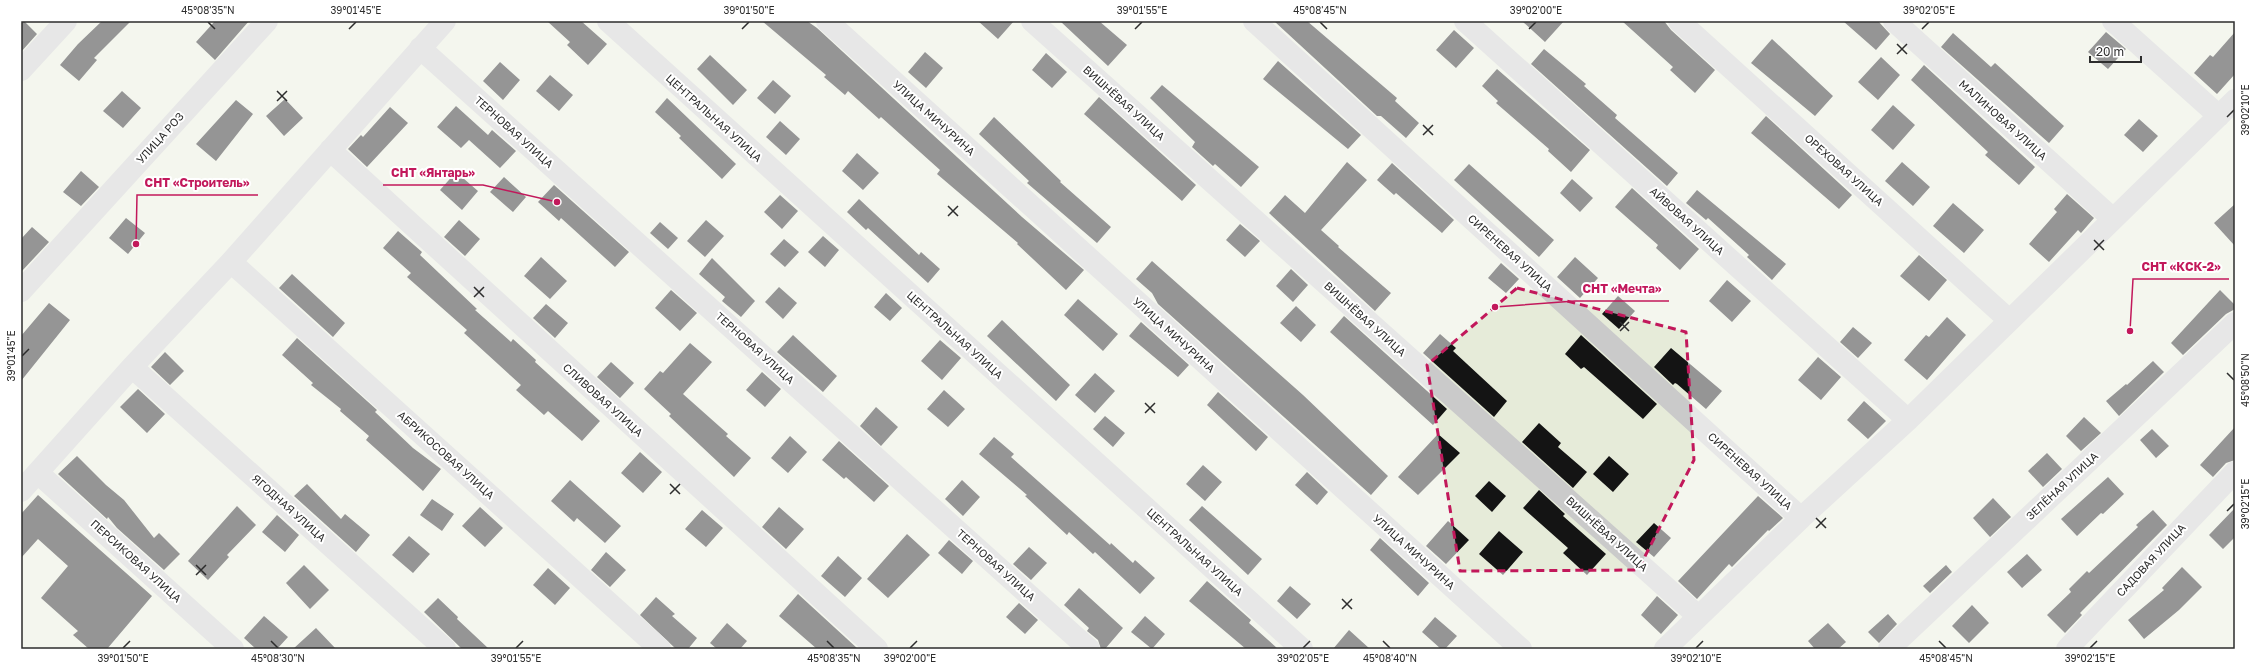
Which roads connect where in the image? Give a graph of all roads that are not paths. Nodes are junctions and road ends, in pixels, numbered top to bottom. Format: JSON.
{"nodes":[{"id":1,"x":66,"y":21,"type":"edge"},
{"id":2,"x":267,"y":21,"type":"edge"},
{"id":3,"x":445,"y":21,"type":"edge"},
{"id":4,"x":608,"y":21,"type":"edge"},
{"id":5,"x":827,"y":21,"type":"edge"},
{"id":6,"x":1032,"y":21,"type":"edge"},
{"id":7,"x":1254,"y":21,"type":"edge"},
{"id":8,"x":1465,"y":21,"type":"edge"},
{"id":9,"x":1679,"y":21,"type":"edge"},
{"id":10,"x":1894,"y":21,"type":"edge"},
{"id":11,"x":2113,"y":21,"type":"edge"},
{"id":12,"x":420,"y":48,"type":"junction"},
{"id":13,"x":21,"y":70,"type":"edge"},
{"id":14,"x":2235,"y":100,"type":"edge"},
{"id":15,"x":2219,"y":116,"type":"junction"},
{"id":16,"x":330,"y":150,"type":"junction"},
{"id":17,"x":2113,"y":219,"type":"junction"},
{"id":18,"x":231,"y":262,"type":"junction"},
{"id":19,"x":21,"y":291,"type":"edge"},
{"id":20,"x":2009,"y":320,"type":"junction"},
{"id":21,"x":2235,"y":323,"type":"edge"},
{"id":22,"x":132,"y":367,"type":"junction"},
{"id":23,"x":1908,"y":420,"type":"junction"},
{"id":24,"x":2235,"y":472,"type":"edge"},
{"id":25,"x":38,"y":473,"type":"junction"},
{"id":26,"x":21,"y":491,"type":"edge"},
{"id":27,"x":1802,"y":518,"type":"junction"},
{"id":28,"x":1698,"y":616,"type":"junction"},
{"id":29,"x":233,"y":649,"type":"edge"},
{"id":30,"x":445,"y":649,"type":"edge"},
{"id":31,"x":660,"y":649,"type":"edge"},
{"id":32,"x":876,"y":649,"type":"edge"},
{"id":33,"x":1090,"y":649,"type":"edge"},
{"id":34,"x":1302,"y":649,"type":"edge"},
{"id":35,"x":1521,"y":649,"type":"edge"},
{"id":36,"x":1665,"y":649,"type":"edge"},
{"id":37,"x":1889,"y":649,"type":"edge"},
{"id":38,"x":2067,"y":649,"type":"edge"}],
"edges":[{"from":1,"to":13,"type":"street"},
{"from":2,"to":19,"type":"street","name":"УЛИЦА РОЗ"},
{"from":3,"to":12,"type":"street"},
{"from":4,"to":34,"type":"street","name":"ЦЕНТРАЛЬНАЯ УЛИЦА"},
{"from":5,"to":35,"type":"street","name":"УЛИЦА МИЧУРИНА"},
{"from":6,"to":28,"type":"street","name":"ВИШНЁВАЯ УЛИЦА"},
{"from":7,"to":27,"type":"street","name":"СИРЕНЕВАЯ УЛИЦА"},
{"from":8,"to":23,"type":"street","name":"АЙВОВАЯ УЛИЦА"},
{"from":9,"to":20,"type":"street","name":"ОРЕХОВАЯ УЛИЦА"},
{"from":10,"to":17,"type":"street","name":"МАЛИНОВАЯ УЛИЦА"},
{"from":11,"to":15,"type":"street"},
{"from":12,"to":16,"type":"street"},
{"from":12,"to":33,"type":"street","name":"ТЕРНОВАЯ УЛИЦА"},
{"from":14,"to":15,"type":"street"},
{"from":15,"to":17,"type":"street"},
{"from":16,"to":18,"type":"street"},
{"from":16,"to":32,"type":"street","name":"СЛИВОВАЯ УЛИЦА"},
{"from":17,"to":20,"type":"street"},
{"from":18,"to":22,"type":"street"},
{"from":18,"to":31,"type":"street","name":"АБРИКОСОВАЯ УЛИЦА"},
{"from":20,"to":23,"type":"street"},
{"from":21,"to":37,"type":"street","name":"ЗЕЛЁНАЯ УЛИЦА"},
{"from":22,"to":25,"type":"street"},
{"from":22,"to":30,"type":"street","name":"ЯГОДНАЯ УЛИЦА"},
{"from":23,"to":27,"type":"street"},
{"from":24,"to":38,"type":"street","name":"САДОВАЯ УЛИЦА"},
{"from":25,"to":26,"type":"street"},
{"from":25,"to":29,"type":"street","name":"ПЕРСИКОВАЯ УЛИЦА"},
{"from":27,"to":28,"type":"street"},
{"from":28,"to":36,"type":"street"}]}
